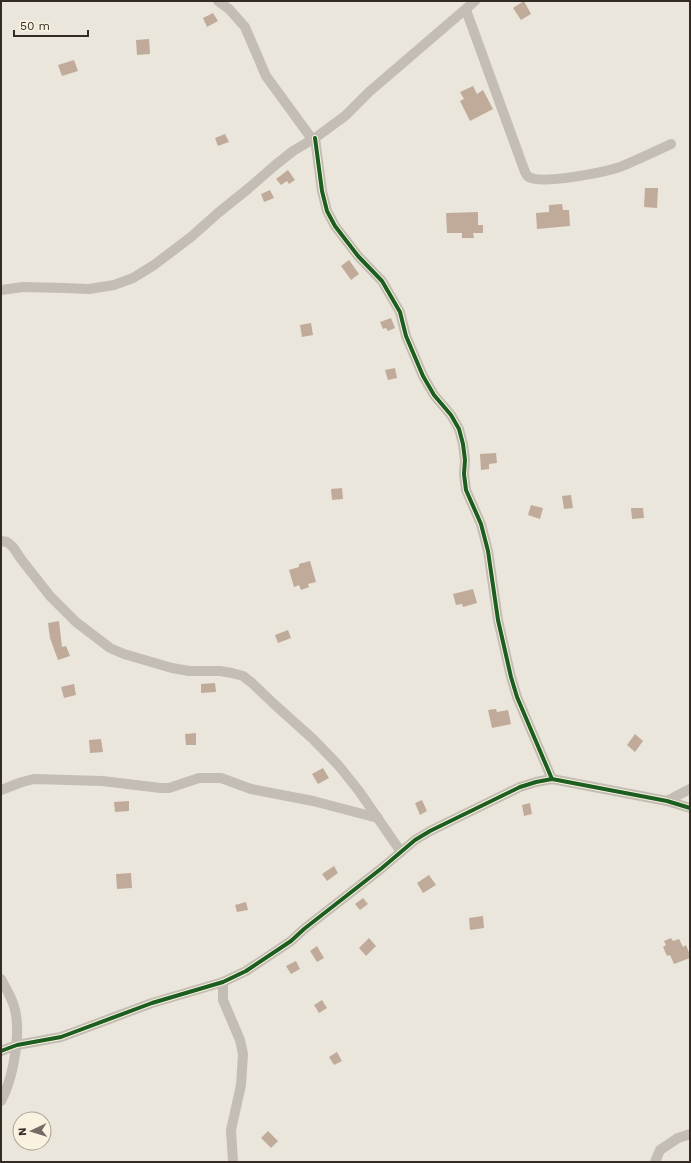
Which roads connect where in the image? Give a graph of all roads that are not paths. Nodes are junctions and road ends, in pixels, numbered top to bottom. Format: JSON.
{"nodes":[{"id":1,"x":218,"y":1,"type":"edge"},
{"id":2,"x":475,"y":1,"type":"edge"},
{"id":3,"x":466,"y":10,"type":"junction"},
{"id":4,"x":314,"y":138,"type":"junction"},
{"id":5,"x":671,"y":144,"type":"dead end"},
{"id":6,"x":1,"y":290,"type":"edge"},
{"id":7,"x":1,"y":540,"type":"edge"},
{"id":8,"x":552,"y":779,"type":"junction"},
{"id":9,"x":690,"y":789,"type":"edge"},
{"id":10,"x":1,"y":790,"type":"edge"},
{"id":11,"x":667,"y":801,"type":"junction"},
{"id":12,"x":690,"y":808,"type":"edge"},
{"id":13,"x":378,"y":818,"type":"junction"},
{"id":14,"x":401,"y":852,"type":"junction"},
{"id":15,"x":1,"y":979,"type":"edge"},
{"id":16,"x":223,"y":982,"type":"junction"},
{"id":17,"x":17,"y":1045,"type":"junction"},
{"id":18,"x":1,"y":1051,"type":"edge"},
{"id":19,"x":1,"y":1101,"type":"edge"},
{"id":20,"x":690,"y":1134,"type":"edge"},
{"id":21,"x":233,"y":1162,"type":"edge"},
{"id":22,"x":655,"y":1162,"type":"edge"}],
"edges":[{"from":1,"to":4,"type":"street"},
{"from":2,"to":3,"type":"street"},
{"from":3,"to":4,"type":"street"},
{"from":3,"to":5,"type":"street"},
{"from":4,"to":6,"type":"street"},
{"from":4,"to":8,"type":"street"},
{"from":7,"to":13,"type":"street"},
{"from":8,"to":11,"type":"street"},
{"from":8,"to":14,"type":"street"},
{"from":9,"to":11,"type":"street"},
{"from":10,"to":13,"type":"street"},
{"from":11,"to":12,"type":"street"},
{"from":13,"to":14,"type":"street"},
{"from":14,"to":16,"type":"street"},
{"from":15,"to":17,"type":"street"},
{"from":16,"to":17,"type":"street"},
{"from":16,"to":21,"type":"street"},
{"from":17,"to":18,"type":"street"},
{"from":17,"to":19,"type":"street"},
{"from":20,"to":22,"type":"street"}]}
